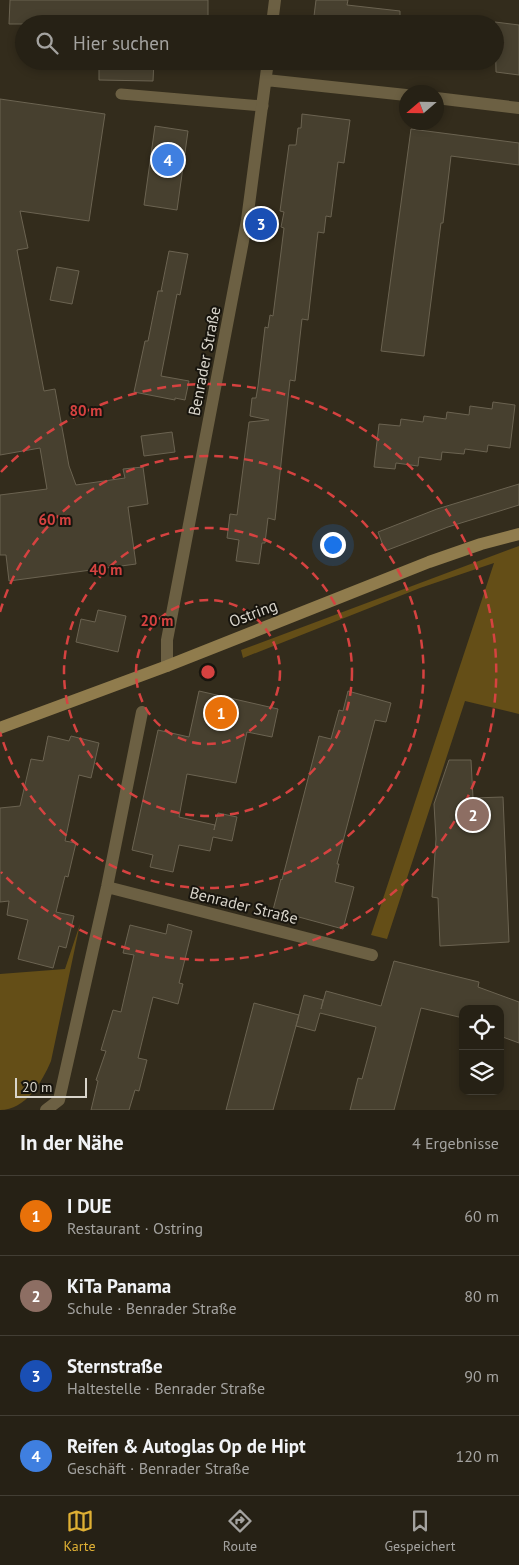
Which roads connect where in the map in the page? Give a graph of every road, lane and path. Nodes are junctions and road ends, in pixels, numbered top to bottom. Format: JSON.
{"nodes":[{"id":1,"x":275,"y":0,"type":"edge"},
{"id":2,"x":273,"y":15,"type":"edge"},
{"id":3,"x":267,"y":70,"type":"edge"},
{"id":4,"x":266,"y":80,"type":"junction"},
{"id":5,"x":121,"y":94,"type":"dead end"},
{"id":6,"x":399,"y":94,"type":"edge"},
{"id":7,"x":444,"y":99,"type":"edge"},
{"id":8,"x":263,"y":106,"type":"junction"},
{"id":9,"x":519,"y":108,"type":"edge"},
{"id":10,"x":519,"y":534,"type":"edge"},
{"id":11,"x":167,"y":666,"type":"junction"},
{"id":12,"x":142,"y":712,"type":"dead end"},
{"id":13,"x":0,"y":728,"type":"edge"},
{"id":14,"x":107,"y":887,"type":"junction"},
{"id":15,"x":372,"y":955,"type":"dead end"},
{"id":16,"x":58,"y":1105,"type":"edge"},
{"id":17,"x":46,"y":1110,"type":"edge"}],
"edges":[{"from":1,"to":2,"type":"street"},
{"from":3,"to":4,"type":"street","name":"Benrader Straße"},
{"from":4,"to":6,"type":"street"},
{"from":4,"to":8,"type":"street","name":"Benrader Straße"},
{"from":5,"to":8,"type":"lane"},
{"from":7,"to":9,"type":"street"},
{"from":8,"to":11,"type":"street","name":"Benrader Straße"},
{"from":10,"to":11,"type":"main road","name":"Ostring"},
{"from":11,"to":13,"type":"main road","name":"Ostring"},
{"from":12,"to":14,"type":"street"},
{"from":14,"to":15,"type":"street","name":"Benrader Straße"},
{"from":14,"to":16,"type":"street"},
{"from":16,"to":17,"type":"street"}]}
